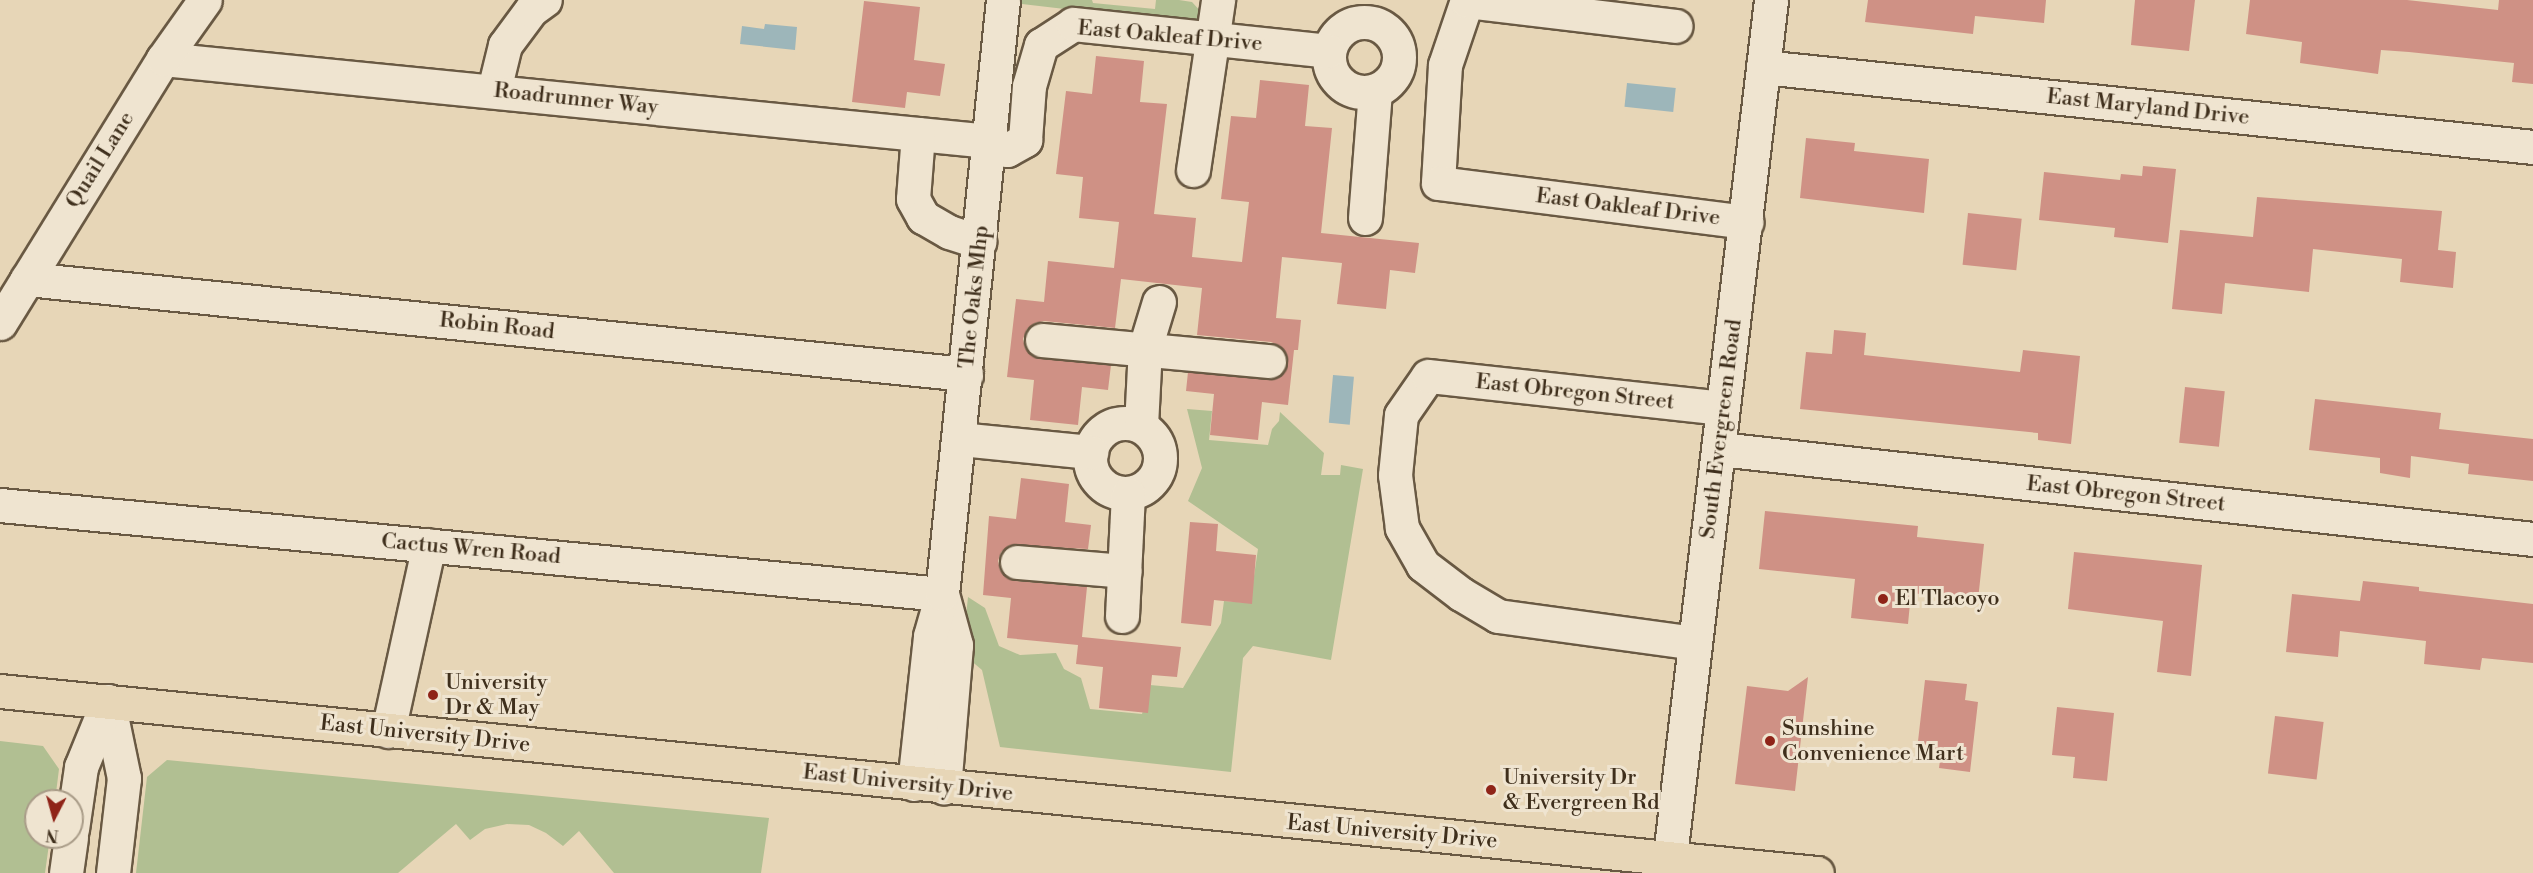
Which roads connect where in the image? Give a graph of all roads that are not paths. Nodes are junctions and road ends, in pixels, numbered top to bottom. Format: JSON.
{"nodes":[{"id":1,"x":205,"y":0,"type":"edge"},
{"id":2,"x":545,"y":0,"type":"edge"},
{"id":3,"x":1003,"y":0,"type":"edge"},
{"id":4,"x":1218,"y":0,"type":"edge"},
{"id":5,"x":1467,"y":0,"type":"edge"},
{"id":6,"x":1771,"y":0,"type":"edge"},
{"id":7,"x":1676,"y":26,"type":"dead end"},
{"id":8,"x":1391,"y":29,"type":"edge"},
{"id":9,"x":1213,"y":39,"type":"junction"},
{"id":10,"x":1329,"y":51,"type":"junction"},
{"id":11,"x":163,"y":59,"type":"junction"},
{"id":12,"x":1444,"y":65,"type":"junction"},
{"id":13,"x":1763,"y":67,"type":"junction"},
{"id":14,"x":494,"y":90,"type":"junction"},
{"id":15,"x":1375,"y":91,"type":"junction"},
{"id":16,"x":918,"y":134,"type":"junction"},
{"id":17,"x":1024,"y":140,"type":"joint"},
{"id":18,"x":989,"y":141,"type":"junction"},
{"id":19,"x":2533,"y":147,"type":"edge"},
{"id":20,"x":1193,"y":170,"type":"dead end"},
{"id":21,"x":1365,"y":218,"type":"dead end"},
{"id":22,"x":1747,"y":222,"type":"junction"},
{"id":23,"x":979,"y":242,"type":"junction"},
{"id":24,"x":27,"y":279,"type":"junction"},
{"id":25,"x":1159,"y":302,"type":"dead end"},
{"id":26,"x":0,"y":323,"type":"edge"},
{"id":27,"x":1042,"y":340,"type":"dead end"},
{"id":28,"x":1145,"y":348,"type":"junction"},
{"id":29,"x":1269,"y":361,"type":"dead end"},
{"id":30,"x":966,"y":374,"type":"junction"},
{"id":31,"x":1722,"y":408,"type":"junction"},
{"id":32,"x":1140,"y":426,"type":"junction"},
{"id":33,"x":960,"y":439,"type":"junction"},
{"id":34,"x":1720,"y":449,"type":"junction"},
{"id":35,"x":1091,"y":452,"type":"junction"},
{"id":36,"x":1128,"y":494,"type":"junction"},
{"id":37,"x":0,"y":505,"type":"edge"},
{"id":38,"x":2533,"y":539,"type":"edge"},
{"id":39,"x":429,"y":545,"type":"junction"},
{"id":40,"x":1017,"y":562,"type":"dead end"},
{"id":41,"x":1125,"y":571,"type":"junction"},
{"id":42,"x":942,"y":594,"type":"junction"},
{"id":43,"x":1122,"y":616,"type":"dead end"},
{"id":44,"x":1695,"y":643,"type":"junction"},
{"id":45,"x":0,"y":691,"type":"edge"},
{"id":46,"x":108,"y":700,"type":"junction"},
{"id":47,"x":388,"y":731,"type":"junction"},
{"id":48,"x":929,"y":786,"type":"junction"},
{"id":49,"x":78,"y":789,"type":"edge"},
{"id":50,"x":69,"y":849,"type":"edge"},
{"id":51,"x":1669,"y":866,"type":"edge"},
{"id":52,"x":66,"y":873,"type":"edge"},
{"id":53,"x":113,"y":873,"type":"edge"},
{"id":54,"x":1817,"y":873,"type":"edge"}],
"edges":[{"from":1,"to":11,"type":"street","name":"Quail Lane"},
{"from":2,"to":14,"type":"street"},
{"from":3,"to":18,"type":"street","name":"The Oaks Mhp"},
{"from":4,"to":9,"type":"street"},
{"from":5,"to":7,"type":"street"},
{"from":5,"to":12,"type":"street"},
{"from":6,"to":13,"type":"street","name":"South Evergreen Road"},
{"from":8,"to":10,"type":"street"},
{"from":8,"to":12,"type":"street"},
{"from":8,"to":15,"type":"street"},
{"from":9,"to":10,"type":"street","name":"East Oakleaf Drive"},
{"from":9,"to":17,"type":"street","name":"East Oakleaf Drive"},
{"from":9,"to":20,"type":"street"},
{"from":10,"to":15,"type":"street"},
{"from":11,"to":14,"type":"street","name":"Roadrunner Way"},
{"from":11,"to":24,"type":"street","name":"Quail Lane"},
{"from":12,"to":22,"type":"street","name":"East Oakleaf Drive"},
{"from":13,"to":19,"type":"street","name":"East Maryland Drive"},
{"from":13,"to":22,"type":"street","name":"South Evergreen Road"},
{"from":14,"to":16,"type":"street","name":"Roadrunner Way"},
{"from":15,"to":21,"type":"street"},
{"from":16,"to":18,"type":"street","name":"Roadrunner Way"},
{"from":16,"to":23,"type":"street"},
{"from":17,"to":18,"type":"street","name":"Roadrunner Way"},
{"from":18,"to":23,"type":"street","name":"The Oaks Mhp"},
{"from":22,"to":31,"type":"street","name":"South Evergreen Road"},
{"from":23,"to":30,"type":"street","name":"The Oaks Mhp"},
{"from":24,"to":26,"type":"street","name":"Quail Lane"},
{"from":24,"to":30,"type":"street","name":"Robin Road"},
{"from":25,"to":28,"type":"street"},
{"from":27,"to":28,"type":"street"},
{"from":28,"to":29,"type":"street"},
{"from":28,"to":32,"type":"street"},
{"from":30,"to":33,"type":"street","name":"The Oaks Mhp"},
{"from":31,"to":34,"type":"street","name":"South Evergreen Road"},
{"from":31,"to":44,"type":"street","name":"East Obregon Street"},
{"from":32,"to":35,"type":"street"},
{"from":32,"to":36,"type":"street"},
{"from":33,"to":35,"type":"street"},
{"from":33,"to":42,"type":"street","name":"The Oaks Mhp"},
{"from":34,"to":38,"type":"street","name":"East Obregon Street"},
{"from":34,"to":44,"type":"street","name":"South Evergreen Road"},
{"from":35,"to":36,"type":"street"},
{"from":36,"to":41,"type":"street"},
{"from":37,"to":39,"type":"street","name":"Cactus Wren Road"},
{"from":39,"to":42,"type":"street","name":"Cactus Wren Road"},
{"from":39,"to":47,"type":"street"},
{"from":40,"to":41,"type":"street"},
{"from":41,"to":43,"type":"street"},
{"from":42,"to":48,"type":"street","name":"The Oaks Mhp"},
{"from":44,"to":51,"type":"street","name":"South Evergreen Road"},
{"from":45,"to":46,"type":"main road","name":"East University Drive"},
{"from":46,"to":47,"type":"main road","name":"East University Drive"},
{"from":46,"to":49,"type":"street"},
{"from":46,"to":53,"type":"street"},
{"from":47,"to":48,"type":"main road","name":"East University Drive"},
{"from":48,"to":51,"type":"main road","name":"East University Drive"},
{"from":50,"to":52,"type":"street"},
{"from":51,"to":54,"type":"main road","name":"East University Drive"}]}
